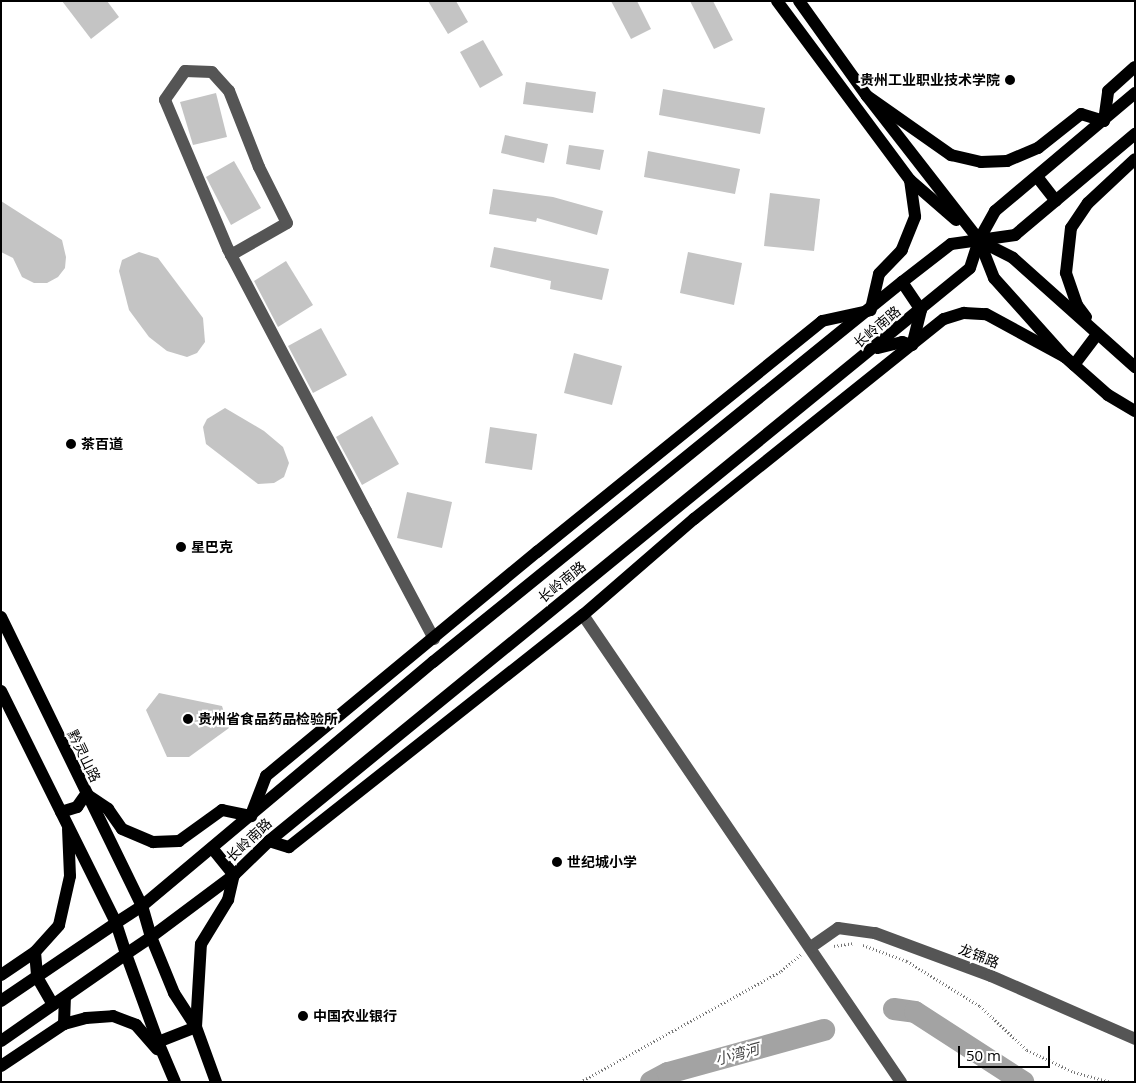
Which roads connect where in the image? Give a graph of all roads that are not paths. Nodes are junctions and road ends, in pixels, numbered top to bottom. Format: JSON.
{"nodes":[{"id":1,"x":777,"y":1,"type":"edge"},
{"id":2,"x":799,"y":1,"type":"edge"},
{"id":3,"x":1135,"y":67,"type":"edge"},
{"id":4,"x":1135,"y":93,"type":"edge"},
{"id":5,"x":866,"y":96,"type":"junction"},
{"id":6,"x":1104,"y":121,"type":"junction"},
{"id":7,"x":1135,"y":134,"type":"edge"},
{"id":8,"x":1135,"y":159,"type":"edge"},
{"id":9,"x":1038,"y":178,"type":"junction"},
{"id":10,"x":910,"y":180,"type":"junction"},
{"id":11,"x":1056,"y":201,"type":"junction"},
{"id":12,"x":979,"y":240,"type":"junction"},
{"id":13,"x":231,"y":255,"type":"junction"},
{"id":14,"x":902,"y":282,"type":"junction"},
{"id":15,"x":871,"y":310,"type":"junction"},
{"id":16,"x":921,"y":310,"type":"junction"},
{"id":17,"x":1097,"y":335,"type":"junction"},
{"id":18,"x":912,"y":345,"type":"junction"},
{"id":19,"x":1109,"y":346,"type":"junction"},
{"id":20,"x":875,"y":348,"type":"junction"},
{"id":21,"x":1069,"y":361,"type":"junction"},
{"id":22,"x":1135,"y":367,"type":"edge"},
{"id":23,"x":1135,"y":411,"type":"edge"},
{"id":24,"x":583,"y":615,"type":"junction"},
{"id":25,"x":1,"y":617,"type":"edge"},
{"id":26,"x":434,"y":639,"type":"junction"},
{"id":27,"x":1,"y":691,"type":"edge"},
{"id":28,"x":86,"y":794,"type":"junction"},
{"id":29,"x":251,"y":816,"type":"junction"},
{"id":30,"x":64,"y":817,"type":"junction"},
{"id":31,"x":269,"y":841,"type":"junction"},
{"id":32,"x":212,"y":848,"type":"junction"},
{"id":33,"x":234,"y":875,"type":"junction"},
{"id":34,"x":142,"y":906,"type":"junction"},
{"id":35,"x":116,"y":923,"type":"junction"},
{"id":36,"x":151,"y":938,"type":"junction"},
{"id":37,"x":811,"y":947,"type":"junction"},
{"id":38,"x":35,"y":952,"type":"junction"},
{"id":39,"x":126,"y":954,"type":"junction"},
{"id":40,"x":1,"y":975,"type":"edge"},
{"id":41,"x":38,"y":976,"type":"junction"},
{"id":42,"x":65,"y":998,"type":"junction"},
{"id":43,"x":1,"y":1001,"type":"edge"},
{"id":44,"x":54,"y":1005,"type":"junction"},
{"id":45,"x":64,"y":1024,"type":"junction"},
{"id":46,"x":196,"y":1026,"type":"junction"},
{"id":47,"x":1135,"y":1039,"type":"edge"},
{"id":48,"x":1,"y":1042,"type":"edge"},
{"id":49,"x":158,"y":1042,"type":"junction"},
{"id":50,"x":165,"y":1058,"type":"junction"},
{"id":51,"x":1,"y":1066,"type":"edge"},
{"id":52,"x":175,"y":1082,"type":"edge"},
{"id":53,"x":216,"y":1082,"type":"edge"},
{"id":54,"x":901,"y":1082,"type":"edge"}],
"edges":[{"from":1,"to":10,"type":"main road"},
{"from":2,"to":5,"type":"main road"},
{"from":3,"to":6,"type":"main road"},
{"from":4,"to":6,"type":"main road","name":"长岭南路"},
{"from":5,"to":6,"type":"main road"},
{"from":5,"to":12,"type":"main road"},
{"from":6,"to":9,"type":"main road","name":"长岭南路"},
{"from":7,"to":11,"type":"main road","name":"长岭南路"},
{"from":8,"to":19,"type":"main road"},
{"from":9,"to":11,"type":"main road"},
{"from":9,"to":12,"type":"main road","name":"长岭南路"},
{"from":10,"to":12,"type":"main road"},
{"from":10,"to":15,"type":"main road"},
{"from":11,"to":12,"type":"main road","name":"长岭南路"},
{"from":12,"to":14,"type":"main road","name":"长岭南路"},
{"from":12,"to":16,"type":"main road","name":"长岭南路"},
{"from":12,"to":17,"type":"main road"},
{"from":12,"to":21,"type":"main road"},
{"from":13,"to":13,"type":"street"},
{"from":13,"to":26,"type":"street"},
{"from":14,"to":15,"type":"main road","name":"长岭南路"},
{"from":14,"to":16,"type":"main road"},
{"from":15,"to":26,"type":"main road"},
{"from":15,"to":29,"type":"main road","name":"长岭南路"},
{"from":16,"to":18,"type":"main road"},
{"from":16,"to":20,"type":"main road","name":"长岭南路"},
{"from":17,"to":19,"type":"main road"},
{"from":17,"to":21,"type":"main road"},
{"from":18,"to":20,"type":"main road"},
{"from":18,"to":21,"type":"main road"},
{"from":18,"to":24,"type":"main road"},
{"from":19,"to":22,"type":"main road"},
{"from":20,"to":31,"type":"main road","name":"长岭南路"},
{"from":21,"to":23,"type":"main road"},
{"from":24,"to":31,"type":"main road"},
{"from":24,"to":37,"type":"street"},
{"from":25,"to":28,"type":"main road","name":"黔灵山路"},
{"from":26,"to":29,"type":"main road"},
{"from":27,"to":30,"type":"main road"},
{"from":28,"to":29,"type":"main road"},
{"from":28,"to":30,"type":"main road"},
{"from":28,"to":34,"type":"main road","name":"黔灵山路"},
{"from":29,"to":32,"type":"main road","name":"长岭南路"},
{"from":30,"to":35,"type":"main road"},
{"from":30,"to":38,"type":"main road"},
{"from":31,"to":33,"type":"main road","name":"长岭南路"},
{"from":32,"to":33,"type":"main road"},
{"from":32,"to":34,"type":"main road","name":"长岭南路"},
{"from":33,"to":36,"type":"main road","name":"长岭南路"},
{"from":33,"to":46,"type":"main road"},
{"from":34,"to":35,"type":"main road","name":"长岭南路"},
{"from":34,"to":36,"type":"main road","name":"黔灵山路"},
{"from":35,"to":39,"type":"main road"},
{"from":35,"to":41,"type":"main road"},
{"from":36,"to":39,"type":"main road","name":"长岭南路"},
{"from":36,"to":46,"type":"main road"},
{"from":37,"to":47,"type":"street","name":"龙锦路"},
{"from":37,"to":54,"type":"street"},
{"from":38,"to":40,"type":"main road"},
{"from":38,"to":41,"type":"main road"},
{"from":39,"to":42,"type":"main road"},
{"from":39,"to":49,"type":"main road"},
{"from":41,"to":43,"type":"main road"},
{"from":41,"to":44,"type":"main road"},
{"from":42,"to":44,"type":"main road"},
{"from":42,"to":45,"type":"main road"},
{"from":44,"to":48,"type":"main road"},
{"from":45,"to":50,"type":"main road"},
{"from":45,"to":51,"type":"main road"},
{"from":46,"to":49,"type":"main road"},
{"from":46,"to":53,"type":"main road"},
{"from":49,"to":50,"type":"main road"},
{"from":50,"to":52,"type":"main road"}]}
